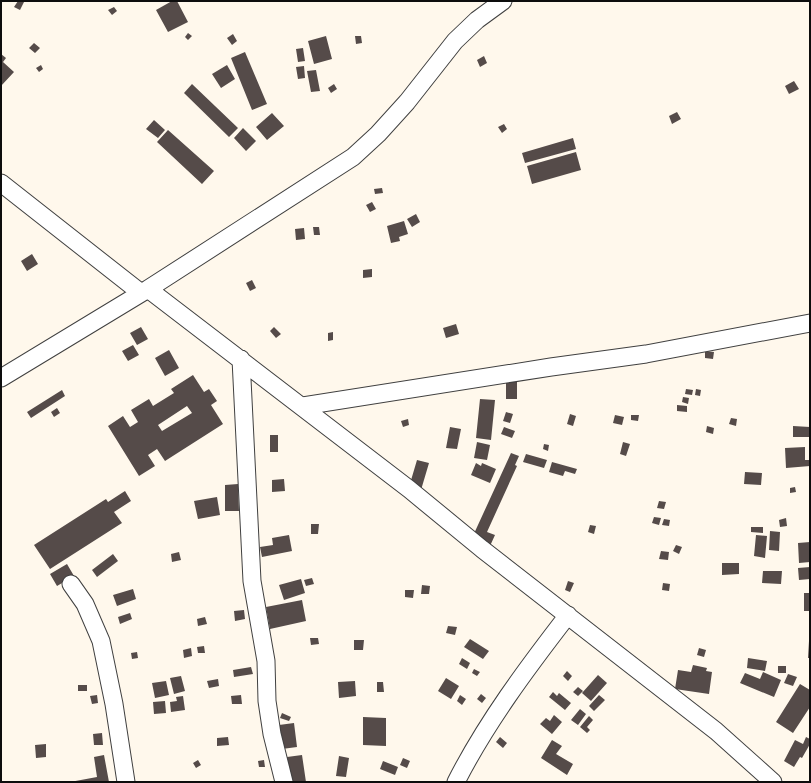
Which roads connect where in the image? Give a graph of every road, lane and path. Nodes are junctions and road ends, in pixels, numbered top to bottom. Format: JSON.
{"nodes":[{"id":1,"x":503,"y":1,"type":"edge"},
{"id":2,"x":1,"y":183,"type":"edge"},
{"id":3,"x":145,"y":291,"type":"junction"},
{"id":4,"x":810,"y":323,"type":"edge"},
{"id":5,"x":241,"y":359,"type":"junction"},
{"id":6,"x":1,"y":378,"type":"edge"},
{"id":7,"x":303,"y":406,"type":"junction"},
{"id":8,"x":71,"y":584,"type":"dead end"},
{"id":9,"x":568,"y":615,"type":"junction"},
{"id":10,"x":126,"y":782,"type":"edge"},
{"id":11,"x":284,"y":782,"type":"edge"},
{"id":12,"x":456,"y":782,"type":"edge"},
{"id":13,"x":773,"y":782,"type":"edge"}],
"edges":[{"from":1,"to":3,"type":"street"},
{"from":2,"to":3,"type":"street"},
{"from":3,"to":5,"type":"street"},
{"from":3,"to":6,"type":"street"},
{"from":4,"to":7,"type":"street"},
{"from":5,"to":7,"type":"street"},
{"from":5,"to":11,"type":"street"},
{"from":7,"to":9,"type":"street"},
{"from":8,"to":10,"type":"street"},
{"from":9,"to":12,"type":"street"},
{"from":9,"to":13,"type":"street"}]}
